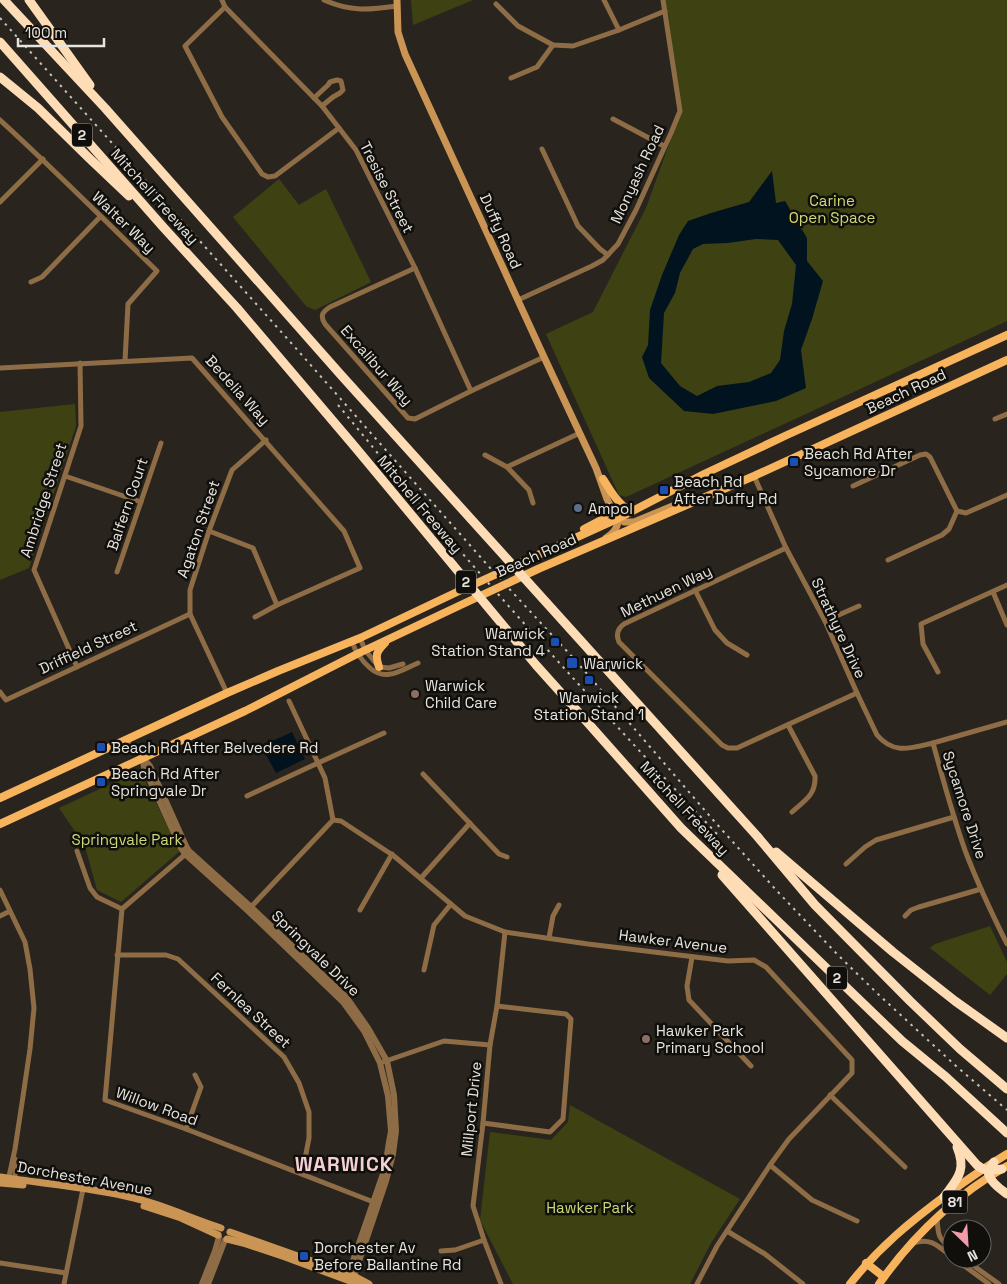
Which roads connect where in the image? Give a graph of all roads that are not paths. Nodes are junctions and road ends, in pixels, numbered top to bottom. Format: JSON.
{"nodes":[{"id":1,"x":29,"y":0,"type":"edge"},
{"id":2,"x":222,"y":0,"type":"edge"},
{"id":3,"x":324,"y":0,"type":"edge"},
{"id":4,"x":604,"y":0,"type":"edge"},
{"id":5,"x":663,"y":0,"type":"edge"},
{"id":6,"x":6,"y":2,"type":"edge"},
{"id":7,"x":397,"y":3,"type":"edge"},
{"id":8,"x":496,"y":4,"type":"dead end"},
{"id":9,"x":225,"y":7,"type":"junction"},
{"id":10,"x":664,"y":11,"type":"junction"},
{"id":11,"x":619,"y":30,"type":"junction"},
{"id":12,"x":0,"y":42,"type":"edge"},
{"id":13,"x":553,"y":45,"type":"junction"},
{"id":14,"x":0,"y":77,"type":"edge"},
{"id":15,"x":511,"y":78,"type":"dead end"},
{"id":16,"x":314,"y":98,"type":"junction"},
{"id":17,"x":322,"y":106,"type":"junction"},
{"id":18,"x":106,"y":108,"type":"junction"},
{"id":19,"x":613,"y":119,"type":"dead end"},
{"id":20,"x":0,"y":120,"type":"edge"},
{"id":21,"x":339,"y":128,"type":"junction"},
{"id":22,"x":664,"y":146,"type":"junction"},
{"id":23,"x":542,"y":148,"type":"dead end"},
{"id":24,"x":43,"y":159,"type":"junction"},
{"id":25,"x":0,"y":202,"type":"edge"},
{"id":26,"x":100,"y":217,"type":"junction"},
{"id":27,"x":164,"y":228,"type":"junction"},
{"id":28,"x":608,"y":255,"type":"junction"},
{"id":29,"x":415,"y":268,"type":"junction"},
{"id":30,"x":32,"y":282,"type":"dead end"},
{"id":31,"x":518,"y":300,"type":"junction"},
{"id":32,"x":1007,"y":335,"type":"edge"},
{"id":33,"x":544,"y":357,"type":"junction"},
{"id":34,"x":1007,"y":360,"type":"edge"},
{"id":35,"x":125,"y":361,"type":"junction"},
{"id":36,"x":80,"y":363,"type":"junction"},
{"id":37,"x":0,"y":368,"type":"edge"},
{"id":38,"x":470,"y":391,"type":"junction"},
{"id":39,"x":1007,"y":414,"type":"edge"},
{"id":40,"x":996,"y":420,"type":"dead end"},
{"id":41,"x":580,"y":433,"type":"junction"},
{"id":42,"x":266,"y":440,"type":"junction"},
{"id":43,"x":161,"y":443,"type":"dead end"},
{"id":44,"x":485,"y":455,"type":"dead end"},
{"id":45,"x":507,"y":467,"type":"junction"},
{"id":46,"x":596,"y":468,"type":"junction"},
{"id":47,"x":65,"y":476,"type":"junction"},
{"id":48,"x":754,"y":476,"type":"junction"},
{"id":49,"x":603,"y":479,"type":"junction"},
{"id":50,"x":853,"y":486,"type":"dead end"},
{"id":51,"x":1007,"y":494,"type":"edge"},
{"id":52,"x":141,"y":502,"type":"junction"},
{"id":53,"x":693,"y":502,"type":"junction"},
{"id":54,"x":533,"y":503,"type":"dead end"},
{"id":55,"x":610,"y":507,"type":"junction"},
{"id":56,"x":957,"y":511,"type":"junction"},
{"id":57,"x":631,"y":512,"type":"junction"},
{"id":58,"x":619,"y":518,"type":"junction"},
{"id":59,"x":209,"y":531,"type":"junction"},
{"id":60,"x":600,"y":542,"type":"junction"},
{"id":61,"x":786,"y":548,"type":"junction"},
{"id":62,"x":550,"y":550,"type":"junction"},
{"id":63,"x":888,"y":560,"type":"dead end"},
{"id":64,"x":117,"y":572,"type":"dead end"},
{"id":65,"x":1007,"y":586,"type":"edge"},
{"id":66,"x":695,"y":590,"type":"junction"},
{"id":67,"x":993,"y":592,"type":"junction"},
{"id":68,"x":277,"y":605,"type":"junction"},
{"id":69,"x":859,"y":606,"type":"dead end"},
{"id":70,"x":190,"y":614,"type":"junction"},
{"id":71,"x":255,"y":617,"type":"dead end"},
{"id":72,"x":825,"y":621,"type":"junction"},
{"id":73,"x":1007,"y":625,"type":"edge"},
{"id":74,"x":390,"y":638,"type":"junction"},
{"id":75,"x":356,"y":640,"type":"junction"},
{"id":76,"x":365,"y":650,"type":"junction"},
{"id":77,"x":357,"y":654,"type":"junction"},
{"id":78,"x":747,"y":655,"type":"dead end"},
{"id":79,"x":418,"y":663,"type":"dead end"},
{"id":80,"x":403,"y":664,"type":"dead end"},
{"id":81,"x":76,"y":667,"type":"junction"},
{"id":82,"x":379,"y":667,"type":"junction"},
{"id":83,"x":938,"y":672,"type":"dead end"},
{"id":84,"x":0,"y":692,"type":"edge"},
{"id":85,"x":227,"y":693,"type":"junction"},
{"id":86,"x":856,"y":693,"type":"junction"},
{"id":87,"x":289,"y":701,"type":"dead end"},
{"id":88,"x":1007,"y":722,"type":"edge"},
{"id":89,"x":788,"y":724,"type":"junction"},
{"id":90,"x":153,"y":728,"type":"junction"},
{"id":91,"x":384,"y":733,"type":"dead end"},
{"id":92,"x":933,"y":743,"type":"junction"},
{"id":93,"x":106,"y":749,"type":"junction"},
{"id":94,"x":142,"y":758,"type":"junction"},
{"id":95,"x":318,"y":763,"type":"junction"},
{"id":96,"x":423,"y":774,"type":"dead end"},
{"id":97,"x":247,"y":796,"type":"dead end"},
{"id":98,"x":0,"y":798,"type":"edge"},
{"id":99,"x":792,"y":812,"type":"dead end"},
{"id":100,"x":954,"y":818,"type":"junction"},
{"id":101,"x":333,"y":820,"type":"junction"},
{"id":102,"x":470,"y":823,"type":"junction"},
{"id":103,"x":0,"y":824,"type":"edge"},
{"id":104,"x":681,"y":828,"type":"junction"},
{"id":105,"x":757,"y":836,"type":"junction"},
{"id":106,"x":77,"y":851,"type":"dead end"},
{"id":107,"x":187,"y":853,"type":"junction"},
{"id":108,"x":392,"y":854,"type":"junction"},
{"id":109,"x":507,"y":857,"type":"dead end"},
{"id":110,"x":846,"y":864,"type":"dead end"},
{"id":111,"x":421,"y":878,"type":"junction"},
{"id":112,"x":981,"y":889,"type":"junction"},
{"id":113,"x":0,"y":890,"type":"edge"},
{"id":114,"x":451,"y":904,"type":"junction"},
{"id":115,"x":559,"y":905,"type":"dead end"},
{"id":116,"x":249,"y":908,"type":"junction"},
{"id":117,"x":122,"y":909,"type":"junction"},
{"id":118,"x":360,"y":910,"type":"dead end"},
{"id":119,"x":10,"y":911,"type":"junction"},
{"id":120,"x":0,"y":916,"type":"edge"},
{"id":121,"x":904,"y":916,"type":"dead end"},
{"id":122,"x":506,"y":932,"type":"junction"},
{"id":123,"x":550,"y":938,"type":"junction"},
{"id":124,"x":1007,"y":944,"type":"edge"},
{"id":125,"x":118,"y":955,"type":"junction"},
{"id":126,"x":692,"y":957,"type":"junction"},
{"id":127,"x":424,"y":970,"type":"dead end"},
{"id":128,"x":497,"y":1006,"type":"junction"},
{"id":129,"x":1007,"y":1038,"type":"edge"},
{"id":130,"x":490,"y":1045,"type":"junction"},
{"id":131,"x":384,"y":1062,"type":"junction"},
{"id":132,"x":751,"y":1066,"type":"dead end"},
{"id":133,"x":194,"y":1075,"type":"dead end"},
{"id":134,"x":1007,"y":1089,"type":"edge"},
{"id":135,"x":830,"y":1095,"type":"junction"},
{"id":136,"x":483,"y":1122,"type":"junction"},
{"id":137,"x":186,"y":1129,"type":"junction"},
{"id":138,"x":1007,"y":1133,"type":"edge"},
{"id":139,"x":954,"y":1140,"type":"junction"},
{"id":140,"x":1007,"y":1154,"type":"edge"},
{"id":141,"x":994,"y":1162,"type":"joint"},
{"id":142,"x":770,"y":1165,"type":"junction"},
{"id":143,"x":905,"y":1167,"type":"dead end"},
{"id":144,"x":1004,"y":1168,"type":"edge"},
{"id":145,"x":987,"y":1172,"type":"junction"},
{"id":146,"x":302,"y":1174,"type":"junction"},
{"id":147,"x":0,"y":1177,"type":"edge"},
{"id":148,"x":9,"y":1182,"type":"edge"},
{"id":149,"x":82,"y":1192,"type":"junction"},
{"id":150,"x":1007,"y":1194,"type":"edge"},
{"id":151,"x":944,"y":1197,"type":"junction"},
{"id":152,"x":376,"y":1203,"type":"junction"},
{"id":153,"x":937,"y":1218,"type":"junction"},
{"id":154,"x":857,"y":1221,"type":"dead end"},
{"id":155,"x":727,"y":1231,"type":"junction"},
{"id":156,"x":224,"y":1235,"type":"junction"},
{"id":157,"x":484,"y":1240,"type":"junction"},
{"id":158,"x":942,"y":1241,"type":"edge"},
{"id":159,"x":912,"y":1243,"type":"junction"},
{"id":160,"x":942,"y":1250,"type":"edge"},
{"id":161,"x":441,"y":1251,"type":"dead end"},
{"id":162,"x":0,"y":1263,"type":"edge"},
{"id":163,"x":866,"y":1264,"type":"junction"},
{"id":164,"x":967,"y":1269,"type":"edge"},
{"id":165,"x":972,"y":1269,"type":"edge"},
{"id":166,"x":66,"y":1273,"type":"junction"},
{"id":167,"x":979,"y":1278,"type":"junction"},
{"id":168,"x":352,"y":1279,"type":"edge"},
{"id":169,"x":882,"y":1280,"type":"edge"},
{"id":170,"x":64,"y":1284,"type":"edge"},
{"id":171,"x":202,"y":1284,"type":"edge"},
{"id":172,"x":208,"y":1284,"type":"edge"},
{"id":173,"x":369,"y":1284,"type":"edge"},
{"id":174,"x":501,"y":1284,"type":"edge"},
{"id":175,"x":697,"y":1284,"type":"edge"},
{"id":176,"x":802,"y":1284,"type":"edge"},
{"id":177,"x":850,"y":1284,"type":"edge"},
{"id":178,"x":989,"y":1284,"type":"edge"},
{"id":179,"x":999,"y":1284,"type":"edge"}],
"edges":[{"from":1,"to":18,"type":"highway"},
{"from":2,"to":9,"type":"street","name":"Tresise Street"},
{"from":3,"to":7,"type":"street"},
{"from":4,"to":11,"type":"street"},
{"from":5,"to":10,"type":"street","name":"Monyash Road"},
{"from":6,"to":18,"type":"highway","name":"Mitchell Freeway","number":"2"},
{"from":7,"to":31,"type":"main road","name":"Duffy Road"},
{"from":8,"to":13,"type":"street"},
{"from":9,"to":16,"type":"street","name":"Tresise Street"},
{"from":9,"to":21,"type":"street"},
{"from":10,"to":11,"type":"street"},
{"from":10,"to":22,"type":"street","name":"Monyash Road"},
{"from":11,"to":13,"type":"street"},
{"from":12,"to":27,"type":"highway","name":"Mitchell Freeway","number":"2"},
{"from":13,"to":15,"type":"street"},
{"from":14,"to":27,"type":"highway"},
{"from":16,"to":17,"type":"street","name":"Tresise Street"},
{"from":16,"to":17,"type":"street"},
{"from":17,"to":21,"type":"street","name":"Tresise Street"},
{"from":18,"to":105,"type":"highway","name":"Mitchell Freeway","number":"2"},
{"from":19,"to":22,"type":"street"},
{"from":20,"to":24,"type":"street","name":"Walter Way"},
{"from":21,"to":29,"type":"street","name":"Tresise Street"},
{"from":22,"to":28,"type":"street","name":"Monyash Road"},
{"from":23,"to":28,"type":"street"},
{"from":24,"to":25,"type":"street"},
{"from":24,"to":26,"type":"street","name":"Walter Way"},
{"from":26,"to":30,"type":"street"},
{"from":26,"to":35,"type":"street","name":"Walter Way"},
{"from":27,"to":104,"type":"highway","name":"Mitchell Freeway","number":"2"},
{"from":28,"to":31,"type":"street","name":"Monyash Road"},
{"from":29,"to":38,"type":"street","name":"Tresise Street"},
{"from":29,"to":38,"type":"street","name":"Excalibur Way"},
{"from":31,"to":33,"type":"main road","name":"Duffy Road"},
{"from":32,"to":57,"type":"main road","name":"Beach Road"},
{"from":33,"to":38,"type":"street","name":"Excalibur Way"},
{"from":33,"to":41,"type":"main road","name":"Duffy Road"},
{"from":34,"to":48,"type":"main road","name":"Beach Road"},
{"from":35,"to":36,"type":"street","name":"Bedelia Way"},
{"from":35,"to":42,"type":"street","name":"Bedelia Way"},
{"from":36,"to":37,"type":"street","name":"Bedelia Way"},
{"from":36,"to":47,"type":"street","name":"Ambridge Street"},
{"from":39,"to":40,"type":"street"},
{"from":41,"to":45,"type":"street"},
{"from":41,"to":46,"type":"main road","name":"Duffy Road"},
{"from":42,"to":59,"type":"street","name":"Agaton Street"},
{"from":42,"to":68,"type":"street","name":"Bedelia Way"},
{"from":43,"to":52,"type":"street","name":"Balfern Court"},
{"from":44,"to":45,"type":"street"},
{"from":45,"to":54,"type":"street"},
{"from":46,"to":49,"type":"main road","name":"Duffy Road"},
{"from":46,"to":55,"type":"main road","name":"Duffy Road"},
{"from":47,"to":52,"type":"street"},
{"from":47,"to":81,"type":"street","name":"Ambridge Street"},
{"from":48,"to":53,"type":"main road","name":"Beach Road"},
{"from":48,"to":61,"type":"street","name":"Strathyre Drive"},
{"from":49,"to":57,"type":"main road"},
{"from":49,"to":58,"type":"main road","name":"Duffy Road"},
{"from":50,"to":56,"type":"street"},
{"from":51,"to":56,"type":"street"},
{"from":52,"to":64,"type":"street","name":"Balfern Court"},
{"from":53,"to":58,"type":"main road"},
{"from":53,"to":60,"type":"main road","name":"Beach Road"},
{"from":55,"to":58,"type":"main road","name":"Duffy Road"},
{"from":55,"to":62,"type":"main road"},
{"from":56,"to":63,"type":"street"},
{"from":57,"to":58,"type":"main road","name":"Beach Road"},
{"from":58,"to":60,"type":"main road"},
{"from":58,"to":62,"type":"main road","name":"Beach Road"},
{"from":59,"to":68,"type":"street"},
{"from":59,"to":70,"type":"street","name":"Agaton Street"},
{"from":60,"to":74,"type":"main road","name":"Beach Road"},
{"from":61,"to":66,"type":"street","name":"Methuen Way"},
{"from":61,"to":72,"type":"street","name":"Strathyre Drive"},
{"from":62,"to":75,"type":"main road","name":"Beach Road"},
{"from":65,"to":67,"type":"street"},
{"from":66,"to":78,"type":"street"},
{"from":66,"to":89,"type":"street","name":"Methuen Way"},
{"from":67,"to":73,"type":"street"},
{"from":67,"to":83,"type":"street"},
{"from":68,"to":71,"type":"street"},
{"from":69,"to":72,"type":"street"},
{"from":70,"to":81,"type":"street","name":"Driffield Street"},
{"from":70,"to":85,"type":"street","name":"Agaton Street"},
{"from":72,"to":86,"type":"street","name":"Strathyre Drive"},
{"from":74,"to":76,"type":"main road","name":"Beach Road"},
{"from":74,"to":82,"type":"main road"},
{"from":75,"to":76,"type":"street"},
{"from":75,"to":77,"type":"street"},
{"from":75,"to":85,"type":"main road","name":"Beach Road"},
{"from":76,"to":77,"type":"main road","name":"Beach Road"},
{"from":76,"to":82,"type":"street"},
{"from":77,"to":79,"type":"street"},
{"from":77,"to":94,"type":"main road","name":"Beach Road"},
{"from":80,"to":82,"type":"street"},
{"from":81,"to":84,"type":"street","name":"Driffield Street"},
{"from":85,"to":90,"type":"main road","name":"Beach Road"},
{"from":86,"to":89,"type":"street","name":"Methuen Way"},
{"from":86,"to":92,"type":"street","name":"Strathyre Drive"},
{"from":87,"to":95,"type":"street"},
{"from":88,"to":92,"type":"street","name":"Sycamore Drive"},
{"from":89,"to":99,"type":"street"},
{"from":90,"to":93,"type":"main road","name":"Beach Road"},
{"from":90,"to":94,"type":"street"},
{"from":91,"to":95,"type":"street"},
{"from":92,"to":100,"type":"street","name":"Sycamore Drive"},
{"from":93,"to":94,"type":"street","name":"Springvale Drive"},
{"from":93,"to":98,"type":"main road","name":"Beach Road"},
{"from":94,"to":103,"type":"main road","name":"Beach Road"},
{"from":94,"to":107,"type":"street","name":"Springvale Drive"},
{"from":95,"to":97,"type":"street"},
{"from":95,"to":101,"type":"street"},
{"from":96,"to":102,"type":"street"},
{"from":100,"to":110,"type":"street"},
{"from":100,"to":112,"type":"street","name":"Sycamore Drive"},
{"from":101,"to":108,"type":"street","name":"Hawker Avenue"},
{"from":101,"to":116,"type":"street"},
{"from":102,"to":109,"type":"street"},
{"from":102,"to":111,"type":"street"},
{"from":104,"to":138,"type":"highway","name":"Mitchell Freeway","number":"2"},
{"from":104,"to":139,"type":"highway"},
{"from":105,"to":129,"type":"highway"},
{"from":105,"to":134,"type":"highway","name":"Mitchell Freeway","number":"2"},
{"from":106,"to":117,"type":"street"},
{"from":107,"to":116,"type":"street","name":"Springvale Drive"},
{"from":107,"to":117,"type":"street"},
{"from":108,"to":111,"type":"street","name":"Hawker Avenue"},
{"from":108,"to":118,"type":"street"},
{"from":111,"to":114,"type":"street","name":"Hawker Avenue"},
{"from":112,"to":121,"type":"street"},
{"from":112,"to":124,"type":"street","name":"Sycamore Drive"},
{"from":113,"to":119,"type":"street"},
{"from":114,"to":122,"type":"street","name":"Hawker Avenue"},
{"from":114,"to":127,"type":"street"},
{"from":115,"to":123,"type":"street"},
{"from":116,"to":131,"type":"street","name":"Springvale Drive"},
{"from":117,"to":125,"type":"street","name":"Willow Road"},
{"from":119,"to":120,"type":"street"},
{"from":119,"to":148,"type":"street"},
{"from":122,"to":123,"type":"street","name":"Hawker Avenue"},
{"from":122,"to":128,"type":"street","name":"Millport Drive"},
{"from":123,"to":126,"type":"street","name":"Hawker Avenue"},
{"from":125,"to":137,"type":"street","name":"Willow Road"},
{"from":125,"to":146,"type":"street","name":"Fernlea Street"},
{"from":126,"to":132,"type":"street"},
{"from":126,"to":135,"type":"street","name":"Hawker Avenue"},
{"from":128,"to":130,"type":"street","name":"Millport Drive"},
{"from":128,"to":136,"type":"street"},
{"from":130,"to":131,"type":"street"},
{"from":130,"to":136,"type":"street","name":"Millport Drive"},
{"from":131,"to":152,"type":"street","name":"Springvale Drive"},
{"from":133,"to":137,"type":"street"},
{"from":135,"to":142,"type":"street","name":"Hawker Avenue"},
{"from":135,"to":143,"type":"street"},
{"from":136,"to":157,"type":"street","name":"Millport Drive"},
{"from":137,"to":146,"type":"street","name":"Willow Road"},
{"from":139,"to":145,"type":"highway"},
{"from":139,"to":151,"type":"highway"},
{"from":140,"to":141,"type":"main road"},
{"from":141,"to":145,"type":"highway"},
{"from":142,"to":154,"type":"street"},
{"from":142,"to":155,"type":"street","name":"Hawker Avenue"},
{"from":144,"to":145,"type":"highway"},
{"from":145,"to":150,"type":"highway"},
{"from":145,"to":151,"type":"main road","number":"81"},
{"from":145,"to":153,"type":"main road","number":"81"},
{"from":146,"to":152,"type":"street","name":"Willow Road"},
{"from":147,"to":148,"type":"main road","name":"Dorchester Avenue"},
{"from":148,"to":149,"type":"main road","name":"Dorchester Avenue"},
{"from":149,"to":156,"type":"main road","name":"Dorchester Avenue"},
{"from":149,"to":166,"type":"street"},
{"from":151,"to":163,"type":"main road","number":"81"},
{"from":152,"to":168,"type":"street","name":"Springvale Drive"},
{"from":153,"to":158,"type":"street"},
{"from":153,"to":159,"type":"main road","number":"81"},
{"from":155,"to":175,"type":"street","name":"Hawker Avenue"},
{"from":155,"to":176,"type":"street"},
{"from":156,"to":168,"type":"main road","name":"Dorchester Avenue"},
{"from":156,"to":171,"type":"street"},
{"from":156,"to":172,"type":"street"},
{"from":157,"to":161,"type":"street"},
{"from":157,"to":174,"type":"street","name":"Millport Drive"},
{"from":159,"to":160,"type":"street"},
{"from":159,"to":169,"type":"main road","number":"81"},
{"from":162,"to":166,"type":"street"},
{"from":163,"to":169,"type":"main road"},
{"from":163,"to":177,"type":"main road","number":"81"},
{"from":164,"to":167,"type":"street"},
{"from":165,"to":167,"type":"street"},
{"from":166,"to":170,"type":"street"},
{"from":167,"to":178,"type":"street"},
{"from":167,"to":179,"type":"street"},
{"from":168,"to":173,"type":"main road","name":"Dorchester Avenue"}]}
